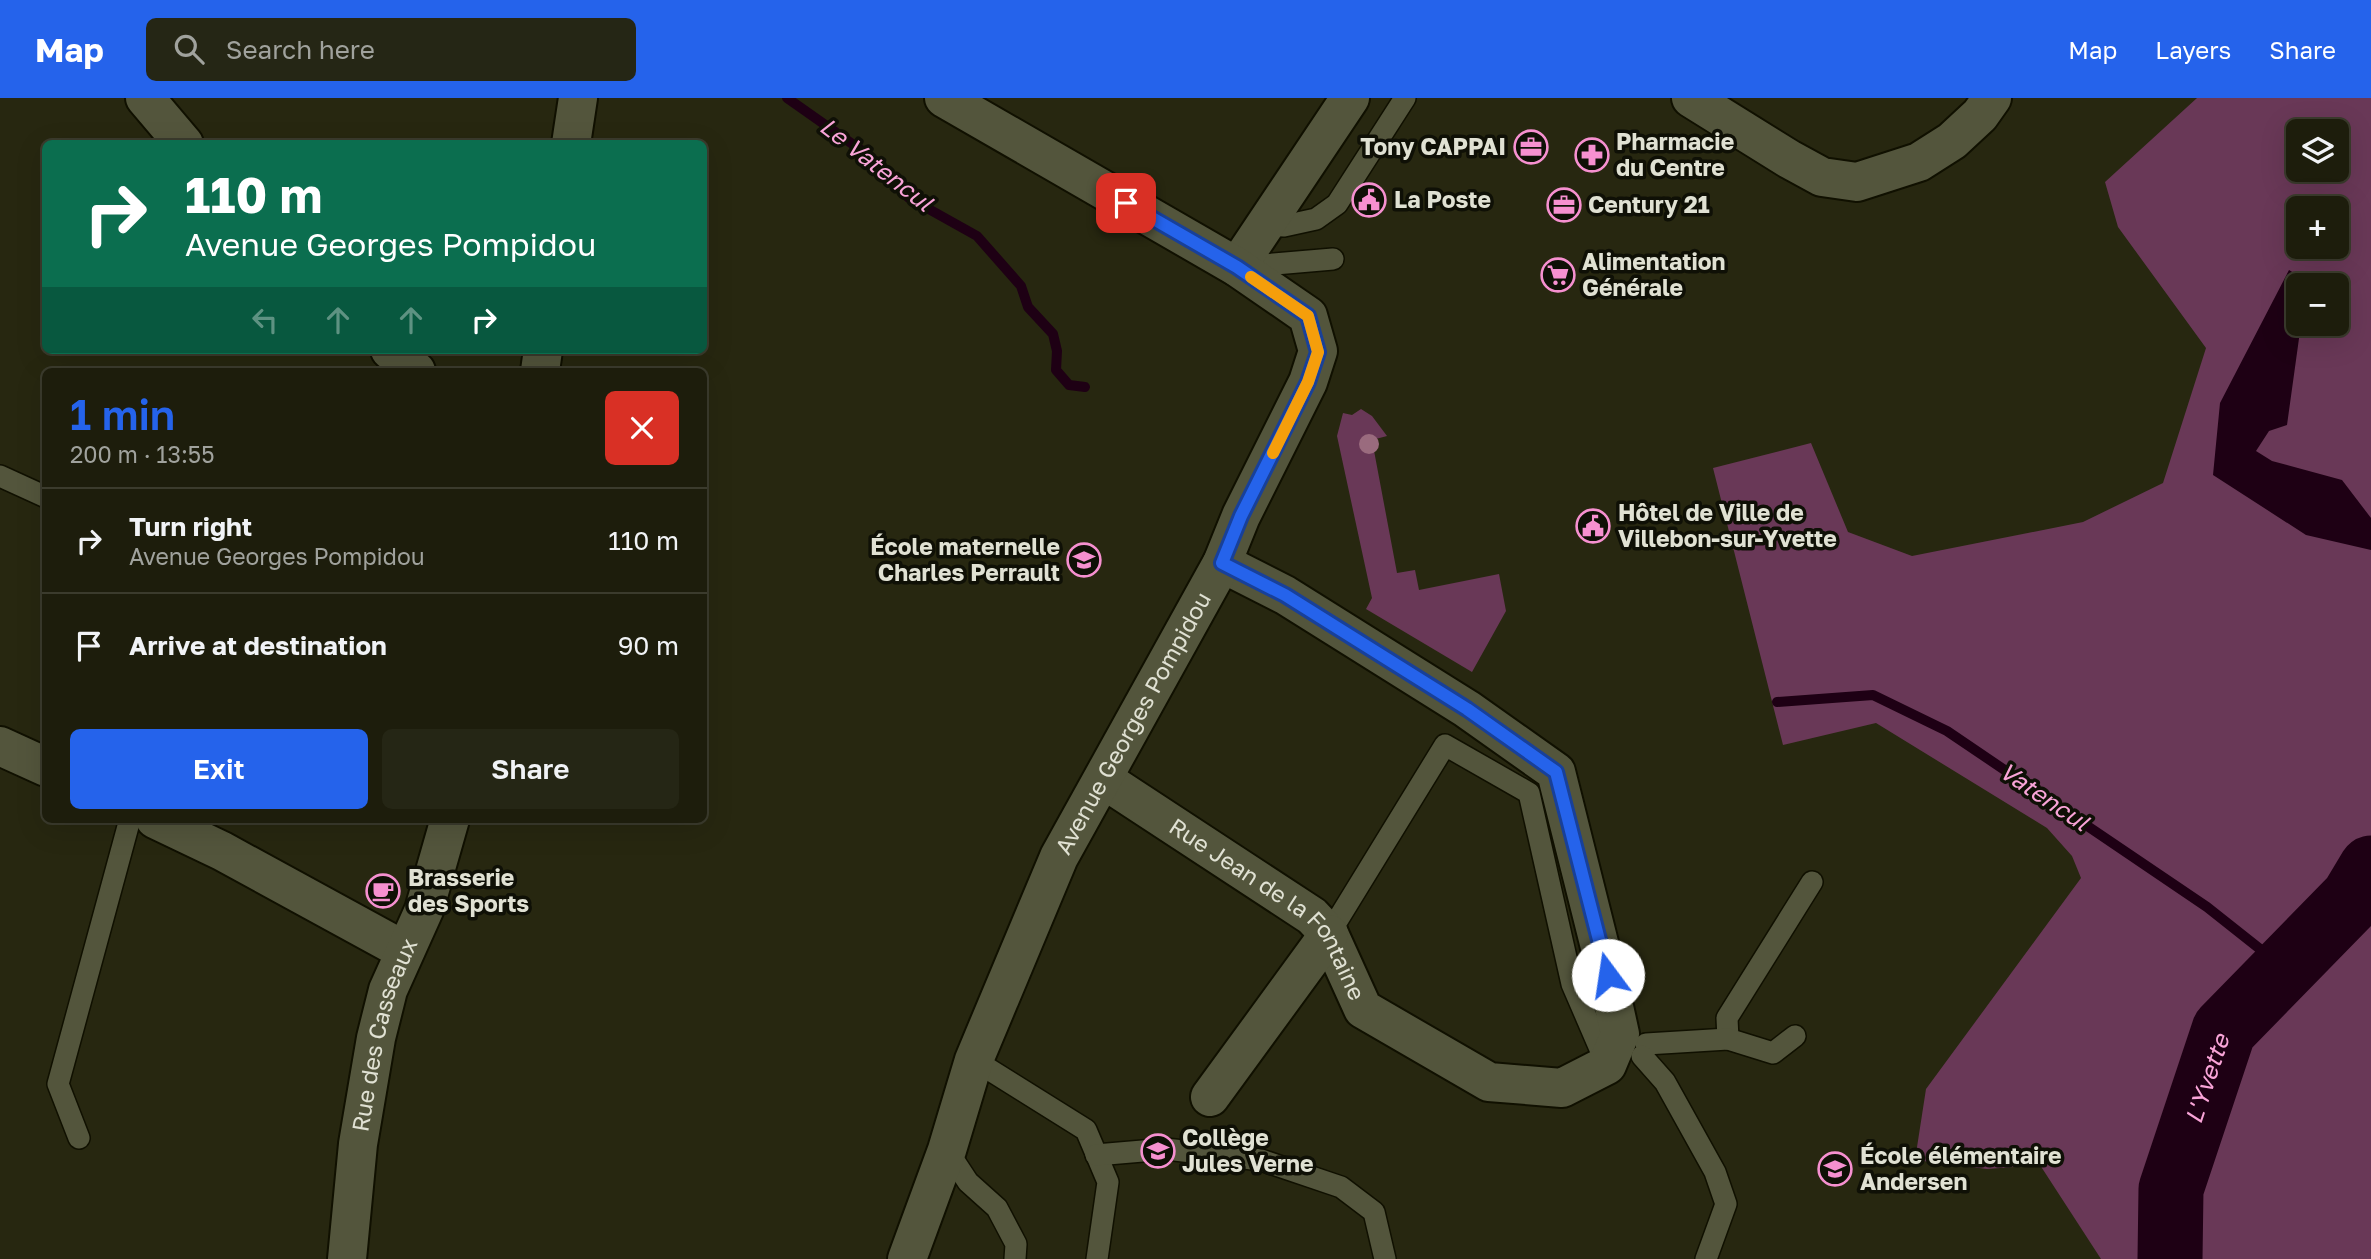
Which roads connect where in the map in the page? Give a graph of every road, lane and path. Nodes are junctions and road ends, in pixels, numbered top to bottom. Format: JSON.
{"nodes":[{"id":1,"x":145,"y":98,"type":"edge"},
{"id":2,"x":578,"y":98,"type":"edge"},
{"id":3,"x":944,"y":98,"type":"edge"},
{"id":4,"x":1350,"y":98,"type":"edge"},
{"id":5,"x":1405,"y":98,"type":"edge"},
{"id":6,"x":1691,"y":98,"type":"edge"},
{"id":7,"x":1992,"y":98,"type":"edge"},
{"id":8,"x":181,"y":140,"type":"edge"},
{"id":9,"x":572,"y":140,"type":"edge"},
{"id":10,"x":1265,"y":225,"type":"junction"},
{"id":11,"x":1333,"y":259,"type":"dead end"},
{"id":12,"x":1237,"y":267,"type":"junction"},
{"id":13,"x":395,"y":354,"type":"edge"},
{"id":14,"x":412,"y":368,"type":"edge"},
{"id":15,"x":0,"y":476,"type":"edge"},
{"id":16,"x":42,"y":495,"type":"edge"},
{"id":17,"x":1222,"y":563,"type":"junction"},
{"id":18,"x":0,"y":746,"type":"edge"},
{"id":19,"x":42,"y":766,"type":"edge"},
{"id":20,"x":1103,"y":779,"type":"junction"},
{"id":21,"x":129,"y":823,"type":"edge"},
{"id":22,"x":163,"y":823,"type":"edge"},
{"id":23,"x":449,"y":823,"type":"edge"},
{"id":24,"x":1812,"y":882,"type":"dead end"},
{"id":25,"x":1329,"y":934,"type":"junction"},
{"id":26,"x":405,"y":951,"type":"junction"},
{"id":27,"x":1795,"y":1036,"type":"dead end"},
{"id":28,"x":1728,"y":1040,"type":"junction"},
{"id":29,"x":1631,"y":1055,"type":"junction"},
{"id":30,"x":974,"y":1060,"type":"junction"},
{"id":31,"x":1210,"y":1097,"type":"dead end"},
{"id":32,"x":79,"y":1138,"type":"dead end"},
{"id":33,"x":947,"y":1150,"type":"junction"},
{"id":34,"x":1096,"y":1155,"type":"junction"},
{"id":35,"x":347,"y":1259,"type":"edge"},
{"id":36,"x":907,"y":1259,"type":"edge"},
{"id":37,"x":1015,"y":1259,"type":"edge"},
{"id":38,"x":1097,"y":1259,"type":"edge"},
{"id":39,"x":1385,"y":1259,"type":"edge"},
{"id":40,"x":1706,"y":1259,"type":"edge"}],
"edges":[{"from":1,"to":8,"type":"street"},
{"from":2,"to":9,"type":"street"},
{"from":3,"to":12,"type":"street","name":"Avenue Georges Pompidou"},
{"from":4,"to":10,"type":"street"},
{"from":5,"to":10,"type":"lane"},
{"from":6,"to":7,"type":"street"},
{"from":10,"to":12,"type":"street"},
{"from":11,"to":12,"type":"lane"},
{"from":12,"to":17,"type":"street","name":"Avenue Georges Pompidou"},
{"from":13,"to":14,"type":"street"},
{"from":15,"to":16,"type":"lane"},
{"from":17,"to":20,"type":"street","name":"Avenue Georges Pompidou"},
{"from":17,"to":29,"type":"street"},
{"from":18,"to":19,"type":"street"},
{"from":20,"to":25,"type":"street","name":"Rue Jean de la Fontaine"},
{"from":20,"to":30,"type":"street","name":"Avenue Georges Pompidou"},
{"from":21,"to":32,"type":"lane"},
{"from":22,"to":26,"type":"street"},
{"from":23,"to":26,"type":"street","name":"Rue des Casseaux"},
{"from":24,"to":28,"type":"lane"},
{"from":25,"to":29,"type":"street","name":"Rue Jean de la Fontaine"},
{"from":25,"to":29,"type":"lane"},
{"from":25,"to":31,"type":"street"},
{"from":26,"to":35,"type":"street","name":"Rue des Casseaux"},
{"from":27,"to":28,"type":"lane"},
{"from":28,"to":29,"type":"lane"},
{"from":29,"to":40,"type":"lane"},
{"from":30,"to":33,"type":"street","name":"Avenue Georges Pompidou"},
{"from":30,"to":34,"type":"lane"},
{"from":33,"to":36,"type":"street","name":"Avenue Georges Pompidou"},
{"from":33,"to":37,"type":"lane"},
{"from":34,"to":38,"type":"lane"},
{"from":34,"to":39,"type":"lane"}]}
